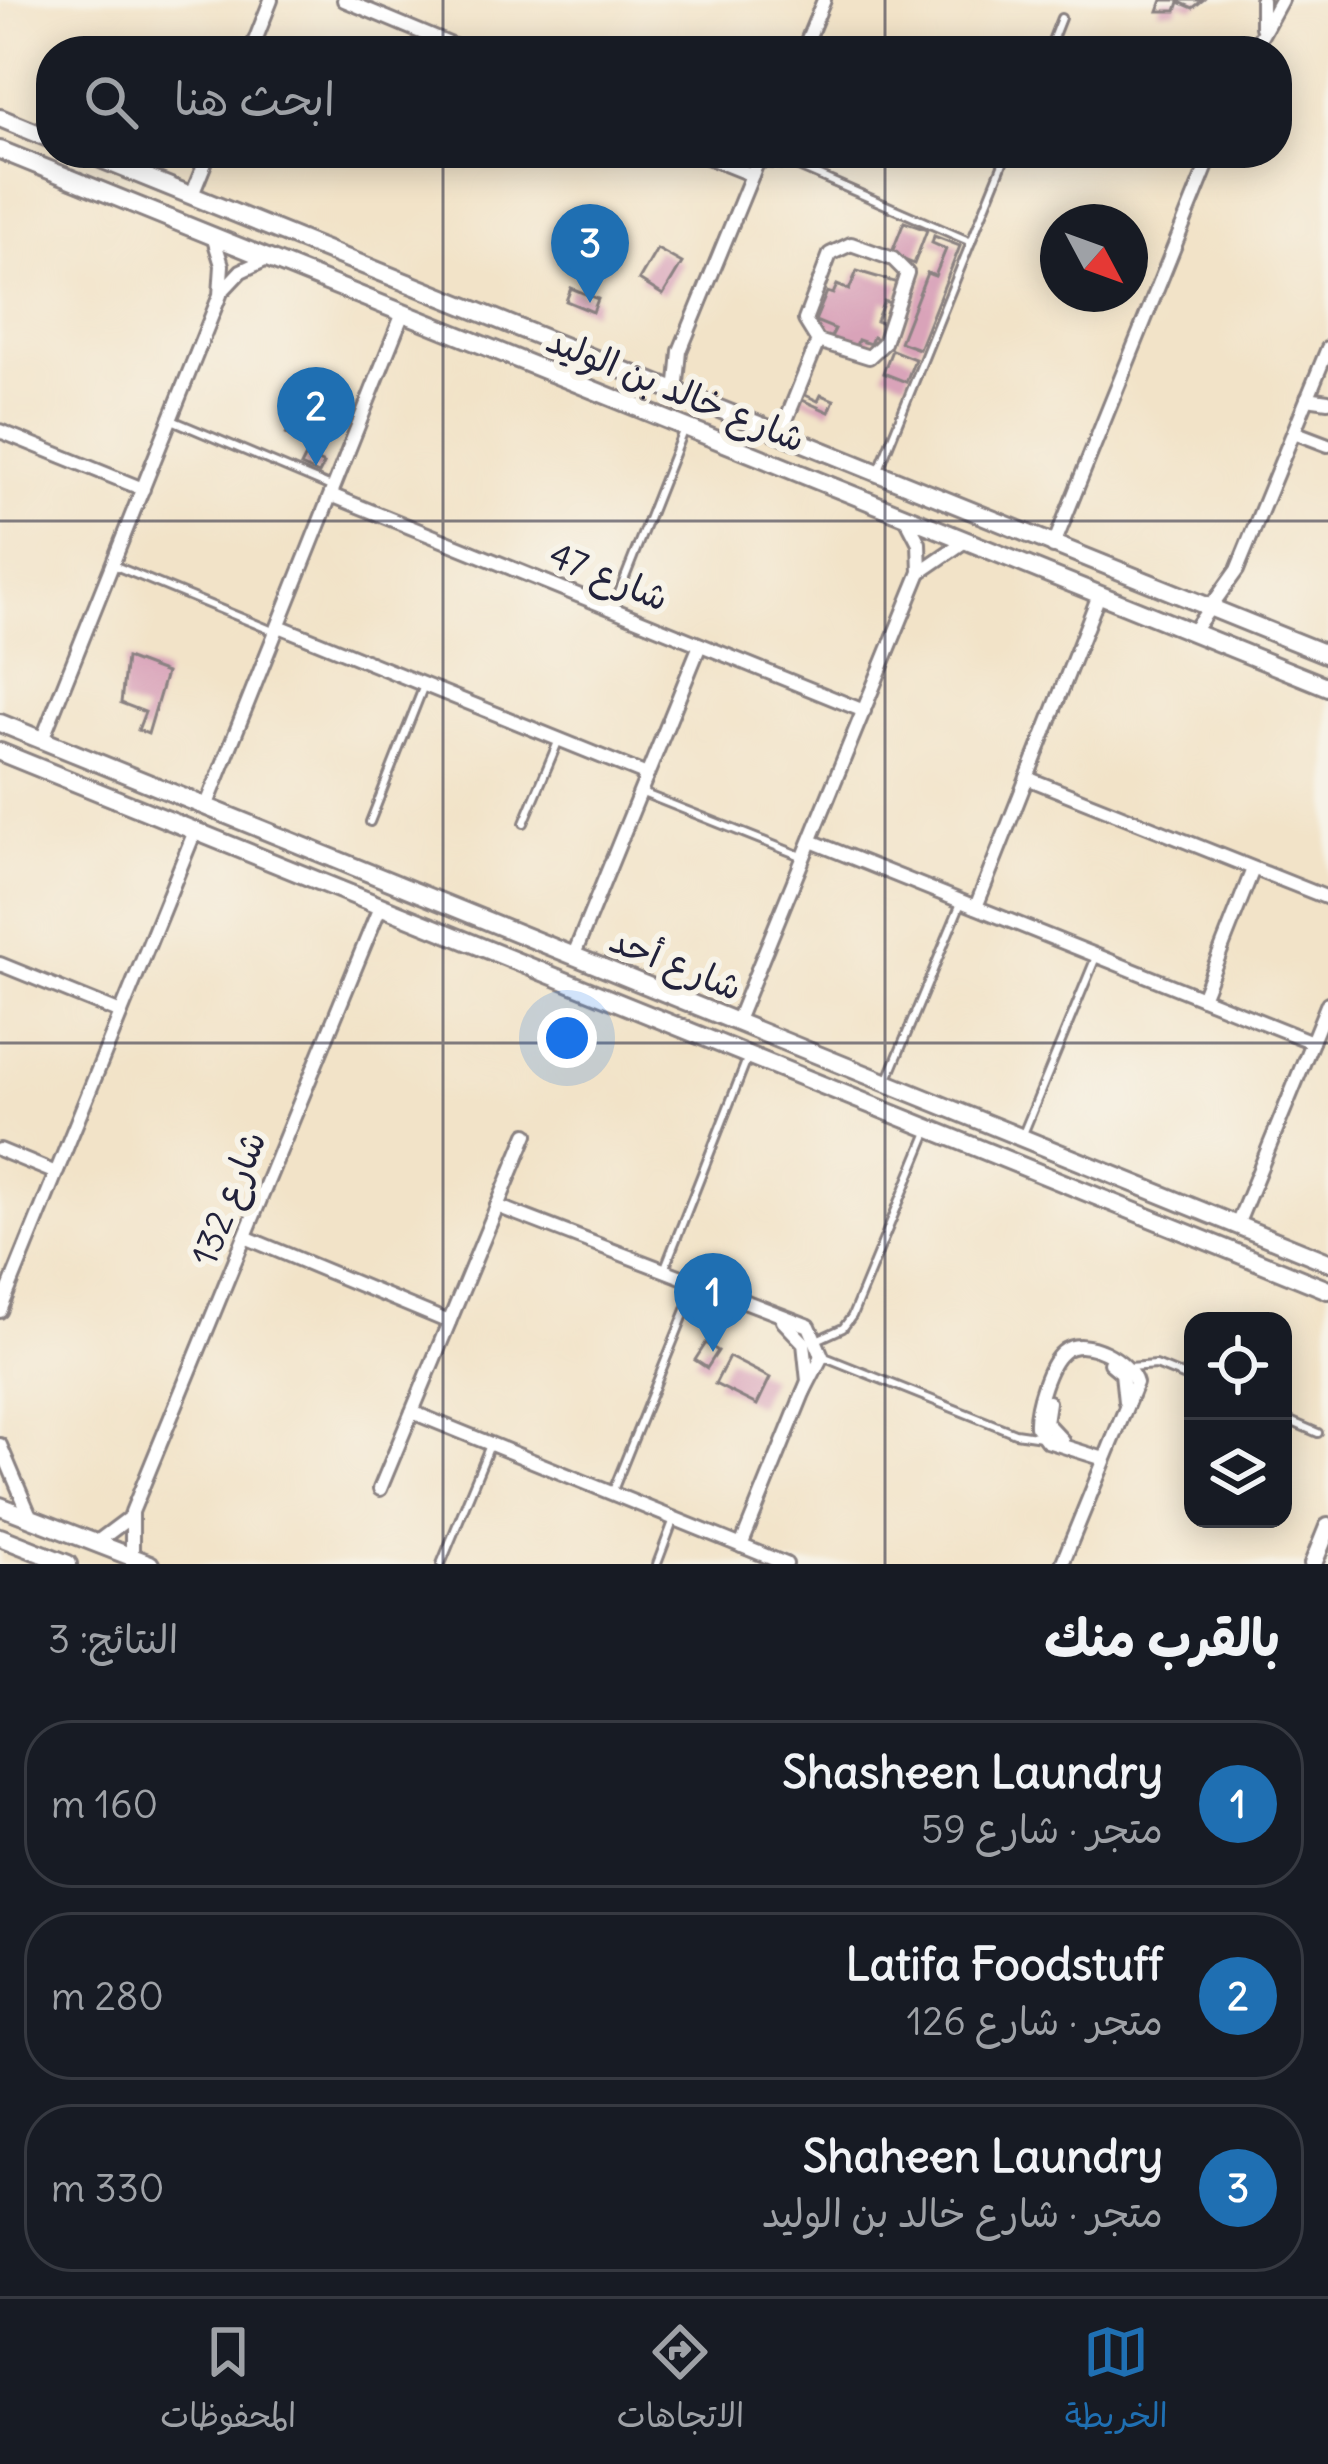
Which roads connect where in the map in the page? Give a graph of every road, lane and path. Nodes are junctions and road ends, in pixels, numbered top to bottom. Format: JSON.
{"nodes":[{"id":1,"x":271,"y":0,"type":"edge"},
{"id":2,"x":344,"y":0,"type":"edge"},
{"id":3,"x":824,"y":0,"type":"edge"},
{"id":4,"x":1262,"y":0,"type":"edge"},
{"id":5,"x":1281,"y":0,"type":"edge"},
{"id":6,"x":1061,"y":18,"type":"dead end"},
{"id":7,"x":1262,"y":28,"type":"junction"},
{"id":8,"x":256,"y":36,"type":"edge"},
{"id":9,"x":430,"y":36,"type":"edge"},
{"id":10,"x":809,"y":36,"type":"edge"},
{"id":11,"x":1054,"y":36,"type":"edge"},
{"id":12,"x":1259,"y":36,"type":"edge"},
{"id":13,"x":0,"y":118,"type":"edge"},
{"id":14,"x":36,"y":133,"type":"edge"},
{"id":15,"x":0,"y":150,"type":"edge"},
{"id":16,"x":36,"y":165,"type":"edge"},
{"id":17,"x":45,"y":168,"type":"edge"},
{"id":18,"x":124,"y":168,"type":"edge"},
{"id":19,"x":203,"y":168,"type":"edge"},
{"id":20,"x":754,"y":168,"type":"edge"},
{"id":21,"x":801,"y":168,"type":"edge"},
{"id":22,"x":1000,"y":168,"type":"edge"},
{"id":23,"x":1205,"y":168,"type":"edge"},
{"id":24,"x":192,"y":195,"type":"junction"},
{"id":25,"x":213,"y":236,"type":"junction"},
{"id":26,"x":970,"y":242,"type":"junction"},
{"id":27,"x":269,"y":258,"type":"junction"},
{"id":28,"x":220,"y":295,"type":"junction"},
{"id":29,"x":403,"y":313,"type":"junction"},
{"id":30,"x":818,"y":341,"type":"junction"},
{"id":31,"x":1328,"y":348,"type":"edge"},
{"id":32,"x":573,"y":351,"type":"junction"},
{"id":33,"x":680,"y":351,"type":"junction"},
{"id":34,"x":611,"y":366,"type":"junction"},
{"id":35,"x":562,"y":378,"type":"junction"},
{"id":36,"x":652,"y":383,"type":"junction"},
{"id":37,"x":599,"y":393,"type":"junction"},
{"id":38,"x":676,"y":393,"type":"junction"},
{"id":39,"x":1307,"y":398,"type":"junction"},
{"id":40,"x":1328,"y":401,"type":"edge"},
{"id":41,"x":170,"y":419,"type":"junction"},
{"id":42,"x":684,"y":428,"type":"junction"},
{"id":43,"x":0,"y":431,"type":"edge"},
{"id":44,"x":1294,"y":432,"type":"junction"},
{"id":45,"x":780,"y":435,"type":"junction"},
{"id":46,"x":1328,"y":445,"type":"edge"},
{"id":47,"x":877,"y":475,"type":"junction"},
{"id":48,"x":143,"y":488,"type":"junction"},
{"id":49,"x":333,"y":492,"type":"junction"},
{"id":50,"x":906,"y":517,"type":"junction"},
{"id":51,"x":965,"y":541,"type":"junction"},
{"id":52,"x":1053,"y":547,"type":"junction"},
{"id":53,"x":112,"y":565,"type":"junction"},
{"id":54,"x":920,"y":572,"type":"junction"},
{"id":55,"x":1100,"y":595,"type":"junction"},
{"id":56,"x":1209,"y":607,"type":"junction"},
{"id":57,"x":612,"y":610,"type":"junction"},
{"id":58,"x":278,"y":629,"type":"junction"},
{"id":59,"x":1192,"y":633,"type":"junction"},
{"id":60,"x":700,"y":645,"type":"junction"},
{"id":61,"x":1328,"y":656,"type":"edge"},
{"id":62,"x":424,"y":685,"type":"junction"},
{"id":63,"x":1328,"y":687,"type":"edge"},
{"id":64,"x":864,"y":711,"type":"junction"},
{"id":65,"x":0,"y":723,"type":"edge"},
{"id":66,"x":560,"y":739,"type":"junction"},
{"id":67,"x":42,"y":740,"type":"junction"},
{"id":68,"x":0,"y":752,"type":"edge"},
{"id":69,"x":647,"y":775,"type":"junction"},
{"id":70,"x":1027,"y":778,"type":"junction"},
{"id":71,"x":640,"y":792,"type":"junction"},
{"id":72,"x":206,"y":808,"type":"junction"},
{"id":73,"x":229,"y":816,"type":"junction"},
{"id":74,"x":370,"y":822,"type":"dead end"},
{"id":75,"x":524,"y":823,"type":"dead end"},
{"id":76,"x":195,"y":831,"type":"junction"},
{"id":77,"x":218,"y":841,"type":"junction"},
{"id":78,"x":811,"y":841,"type":"junction"},
{"id":79,"x":804,"y":857,"type":"junction"},
{"id":80,"x":1253,"y":869,"type":"junction"},
{"id":81,"x":1327,"y":898,"type":"edge"},
{"id":82,"x":969,"y":904,"type":"junction"},
{"id":83,"x":380,"y":907,"type":"junction"},
{"id":84,"x":1096,"y":955,"type":"junction"},
{"id":85,"x":573,"y":957,"type":"junction"},
{"id":86,"x":0,"y":964,"type":"edge"},
{"id":87,"x":643,"y":985,"type":"junction"},
{"id":88,"x":1202,"y":998,"type":"junction"},
{"id":89,"x":1328,"y":1003,"type":"edge"},
{"id":90,"x":636,"y":1010,"type":"junction"},
{"id":91,"x":121,"y":1013,"type":"junction"},
{"id":92,"x":736,"y":1023,"type":"junction"},
{"id":93,"x":1312,"y":1042,"type":"junction"},
{"id":94,"x":1328,"y":1048,"type":"edge"},
{"id":95,"x":748,"y":1055,"type":"junction"},
{"id":96,"x":887,"y":1083,"type":"junction"},
{"id":97,"x":955,"y":1110,"type":"junction"},
{"id":98,"x":938,"y":1132,"type":"junction"},
{"id":99,"x":527,"y":1134,"type":"dead end"},
{"id":100,"x":1022,"y":1137,"type":"junction"},
{"id":101,"x":0,"y":1150,"type":"edge"},
{"id":102,"x":56,"y":1173,"type":"junction"},
{"id":103,"x":497,"y":1206,"type":"junction"},
{"id":104,"x":1238,"y":1225,"type":"junction"},
{"id":105,"x":245,"y":1237,"type":"junction"},
{"id":106,"x":1322,"y":1259,"type":"edge"},
{"id":107,"x":663,"y":1272,"type":"junction"},
{"id":108,"x":1305,"y":1281,"type":"junction"},
{"id":109,"x":696,"y":1285,"type":"junction"},
{"id":110,"x":1328,"y":1290,"type":"edge"},
{"id":111,"x":0,"y":1311,"type":"edge"},
{"id":112,"x":777,"y":1317,"type":"junction"},
{"id":113,"x":449,"y":1322,"type":"junction"},
{"id":114,"x":819,"y":1339,"type":"junction"},
{"id":115,"x":1100,"y":1355,"type":"junction"},
{"id":116,"x":822,"y":1356,"type":"junction"},
{"id":117,"x":1129,"y":1366,"type":"junction"},
{"id":118,"x":1184,"y":1376,"type":"edge"},
{"id":119,"x":1050,"y":1387,"type":"junction"},
{"id":120,"x":803,"y":1393,"type":"junction"},
{"id":121,"x":412,"y":1412,"type":"junction"},
{"id":122,"x":1122,"y":1418,"type":"junction"},
{"id":123,"x":1288,"y":1420,"type":"edge"},
{"id":124,"x":1318,"y":1432,"type":"dead end"},
{"id":125,"x":1042,"y":1437,"type":"junction"},
{"id":126,"x":490,"y":1444,"type":"junction"},
{"id":127,"x":0,"y":1445,"type":"edge"},
{"id":128,"x":1073,"y":1447,"type":"junction"},
{"id":129,"x":1104,"y":1459,"type":"junction"},
{"id":130,"x":380,"y":1489,"type":"dead end"},
{"id":131,"x":612,"y":1493,"type":"junction"},
{"id":132,"x":0,"y":1506,"type":"edge"},
{"id":133,"x":133,"y":1512,"type":"junction"},
{"id":134,"x":31,"y":1518,"type":"junction"},
{"id":135,"x":674,"y":1519,"type":"junction"},
{"id":136,"x":1328,"y":1527,"type":"edge"},
{"id":137,"x":0,"y":1537,"type":"edge"},
{"id":138,"x":97,"y":1543,"type":"junction"},
{"id":139,"x":741,"y":1546,"type":"junction"},
{"id":140,"x":25,"y":1556,"type":"edge"},
{"id":141,"x":132,"y":1556,"type":"junction"},
{"id":142,"x":68,"y":1564,"type":"edge"},
{"id":143,"x":150,"y":1564,"type":"edge"},
{"id":144,"x":441,"y":1564,"type":"edge"},
{"id":145,"x":657,"y":1564,"type":"edge"},
{"id":146,"x":786,"y":1564,"type":"edge"},
{"id":147,"x":1062,"y":1564,"type":"edge"},
{"id":148,"x":1313,"y":1564,"type":"edge"}],
"edges":[{"from":1,"to":8,"type":"street"},
{"from":2,"to":9,"type":"street"},
{"from":3,"to":10,"type":"street"},
{"from":4,"to":7,"type":"street"},
{"from":5,"to":7,"type":"street"},
{"from":6,"to":11,"type":"lane"},
{"from":7,"to":12,"type":"street"},
{"from":13,"to":14,"type":"main road"},
{"from":15,"to":16,"type":"main road","name":"شارع خالد بن الوليد"},
{"from":17,"to":25,"type":"main road","name":"شارع خالد بن الوليد"},
{"from":18,"to":24,"type":"main road","name":"شارع خالد بن الوليد"},
{"from":19,"to":24,"type":"street"},
{"from":20,"to":33,"type":"street"},
{"from":21,"to":26,"type":"lane"},
{"from":22,"to":26,"type":"lane"},
{"from":23,"to":52,"type":"street"},
{"from":24,"to":32,"type":"main road","name":"شارع خالد بن الوليد"},
{"from":25,"to":27,"type":"main road","name":"شارع خالد بن الوليد"},
{"from":25,"to":28,"type":"street"},
{"from":26,"to":47,"type":"lane"},
{"from":27,"to":28,"type":"street"},
{"from":27,"to":29,"type":"main road","name":"شارع خالد بن الوليد"},
{"from":28,"to":41,"type":"street"},
{"from":29,"to":35,"type":"main road","name":"شارع خالد بن الوليد"},
{"from":29,"to":49,"type":"street"},
{"from":30,"to":30,"type":"street"},
{"from":30,"to":45,"type":"street"},
{"from":31,"to":39,"type":"street"},
{"from":32,"to":34,"type":"main road","name":"شارع خالد بن الوليد"},
{"from":32,"to":35,"type":"main road"},
{"from":33,"to":36,"type":"street"},
{"from":33,"to":38,"type":"street"},
{"from":34,"to":36,"type":"main road","name":"شارع خالد بن الوليد"},
{"from":34,"to":37,"type":"main road"},
{"from":35,"to":37,"type":"main road","name":"شارع خالد بن الوليد"},
{"from":36,"to":38,"type":"main road","name":"شارع خالد بن الوليد"},
{"from":37,"to":42,"type":"main road","name":"شارع خالد بن الوليد"},
{"from":38,"to":45,"type":"main road","name":"شارع خالد بن الوليد"},
{"from":39,"to":40,"type":"street"},
{"from":39,"to":44,"type":"street"},
{"from":41,"to":48,"type":"street"},
{"from":41,"to":49,"type":"lane"},
{"from":42,"to":50,"type":"main road","name":"شارع خالد بن الوليد"},
{"from":42,"to":57,"type":"lane"},
{"from":43,"to":48,"type":"street"},
{"from":44,"to":46,"type":"street"},
{"from":44,"to":56,"type":"street"},
{"from":45,"to":47,"type":"main road","name":"شارع خالد بن الوليد"},
{"from":47,"to":52,"type":"main road","name":"شارع خالد بن الوليد"},
{"from":48,"to":53,"type":"street"},
{"from":49,"to":57,"type":"street","name":"شارع 47"},
{"from":49,"to":58,"type":"street"},
{"from":50,"to":51,"type":"main road","name":"شارع خالد بن الوليد"},
{"from":50,"to":54,"type":"street"},
{"from":51,"to":54,"type":"street"},
{"from":51,"to":55,"type":"main road","name":"شارع خالد بن الوليد"},
{"from":52,"to":56,"type":"main road","name":"شارع خالد بن الوليد"},
{"from":53,"to":58,"type":"lane"},
{"from":53,"to":67,"type":"street"},
{"from":54,"to":64,"type":"street"},
{"from":55,"to":59,"type":"main road","name":"شارع خالد بن الوليد"},
{"from":55,"to":70,"type":"street"},
{"from":56,"to":59,"type":"street"},
{"from":56,"to":61,"type":"main road","name":"شارع خالد بن الوليد"},
{"from":57,"to":60,"type":"street","name":"شارع 47"},
{"from":58,"to":62,"type":"street"},
{"from":58,"to":72,"type":"street"},
{"from":59,"to":63,"type":"main road","name":"شارع خالد بن الوليد"},
{"from":60,"to":64,"type":"street","name":"شارع 47"},
{"from":60,"to":69,"type":"street"},
{"from":62,"to":66,"type":"street"},
{"from":62,"to":74,"type":"lane"},
{"from":64,"to":78,"type":"street"},
{"from":65,"to":67,"type":"main road","name":"شارع أحد"},
{"from":66,"to":69,"type":"street"},
{"from":66,"to":75,"type":"lane"},
{"from":67,"to":72,"type":"main road","name":"شارع أحد"},
{"from":68,"to":76,"type":"main road","name":"شارع أحد"},
{"from":69,"to":71,"type":"street"},
{"from":70,"to":80,"type":"street"},
{"from":70,"to":82,"type":"street"},
{"from":71,"to":79,"type":"lane"},
{"from":71,"to":85,"type":"street"},
{"from":72,"to":73,"type":"main road","name":"شارع أحد"},
{"from":73,"to":77,"type":"main road"},
{"from":73,"to":85,"type":"main road","name":"شارع أحد"},
{"from":76,"to":77,"type":"main road","name":"شارع أحد"},
{"from":76,"to":91,"type":"street"},
{"from":77,"to":83,"type":"main road","name":"شارع أحد"},
{"from":78,"to":79,"type":"street"},
{"from":78,"to":82,"type":"street"},
{"from":79,"to":92,"type":"street"},
{"from":80,"to":81,"type":"street"},
{"from":80,"to":88,"type":"street"},
{"from":82,"to":84,"type":"street"},
{"from":82,"to":96,"type":"lane"},
{"from":83,"to":90,"type":"main road","name":"شارع أحد"},
{"from":83,"to":105,"type":"street","name":"شارع 132"},
{"from":84,"to":88,"type":"street"},
{"from":84,"to":100,"type":"lane"},
{"from":85,"to":87,"type":"main road","name":"شارع أحد"},
{"from":86,"to":91,"type":"street"},
{"from":87,"to":90,"type":"main road"},
{"from":87,"to":92,"type":"main road","name":"شارع أحد"},
{"from":88,"to":93,"type":"street"},
{"from":89,"to":93,"type":"street"},
{"from":90,"to":95,"type":"main road","name":"شارع أحد"},
{"from":91,"to":102,"type":"street"},
{"from":92,"to":96,"type":"main road","name":"شارع أحد"},
{"from":93,"to":94,"type":"lane"},
{"from":93,"to":104,"type":"street"},
{"from":95,"to":98,"type":"main road","name":"شارع أحد"},
{"from":95,"to":107,"type":"lane"},
{"from":96,"to":97,"type":"main road","name":"شارع أحد"},
{"from":97,"to":98,"type":"main road"},
{"from":97,"to":100,"type":"main road","name":"شارع أحد"},
{"from":98,"to":108,"type":"main road","name":"شارع أحد"},
{"from":98,"to":114,"type":"lane"},
{"from":99,"to":103,"type":"street"},
{"from":100,"to":104,"type":"main road","name":"شارع أحد"},
{"from":101,"to":102,"type":"street"},
{"from":102,"to":111,"type":"street"},
{"from":103,"to":107,"type":"street"},
{"from":103,"to":113,"type":"street"},
{"from":104,"to":106,"type":"main road","name":"شارع أحد"},
{"from":105,"to":113,"type":"street"},
{"from":105,"to":133,"type":"street","name":"شارع 132"},
{"from":106,"to":108,"type":"main road"},
{"from":107,"to":109,"type":"street"},
{"from":108,"to":110,"type":"main road","name":"شارع أحد"},
{"from":109,"to":112,"type":"street"},
{"from":109,"to":131,"type":"lane"},
{"from":112,"to":114,"type":"street"},
{"from":112,"to":120,"type":"street"},
{"from":113,"to":121,"type":"street"},
{"from":114,"to":116,"type":"street"},
{"from":115,"to":117,"type":"street"},
{"from":115,"to":119,"type":"street"},
{"from":115,"to":122,"type":"street"},
{"from":116,"to":120,"type":"street"},
{"from":116,"to":125,"type":"lane"},
{"from":117,"to":118,"type":"lane"},
{"from":117,"to":122,"type":"street"},
{"from":119,"to":125,"type":"street"},
{"from":119,"to":128,"type":"street"},
{"from":120,"to":139,"type":"street"},
{"from":121,"to":126,"type":"street"},
{"from":121,"to":130,"type":"street"},
{"from":122,"to":129,"type":"street"},
{"from":123,"to":124,"type":"lane"},
{"from":125,"to":128,"type":"street"},
{"from":126,"to":131,"type":"street"},
{"from":126,"to":144,"type":"lane"},
{"from":127,"to":134,"type":"street"},
{"from":128,"to":129,"type":"street"},
{"from":129,"to":147,"type":"street"},
{"from":131,"to":135,"type":"street"},
{"from":132,"to":134,"type":"main road"},
{"from":133,"to":138,"type":"street","name":"شارع 132"},
{"from":133,"to":141,"type":"street","name":"شارع 132"},
{"from":134,"to":138,"type":"main road"},
{"from":135,"to":139,"type":"street"},
{"from":135,"to":145,"type":"lane"},
{"from":136,"to":148,"type":"main road"},
{"from":137,"to":140,"type":"main road"},
{"from":138,"to":141,"type":"main road"},
{"from":139,"to":146,"type":"street"},
{"from":140,"to":142,"type":"main road"},
{"from":141,"to":143,"type":"main road"}]}
